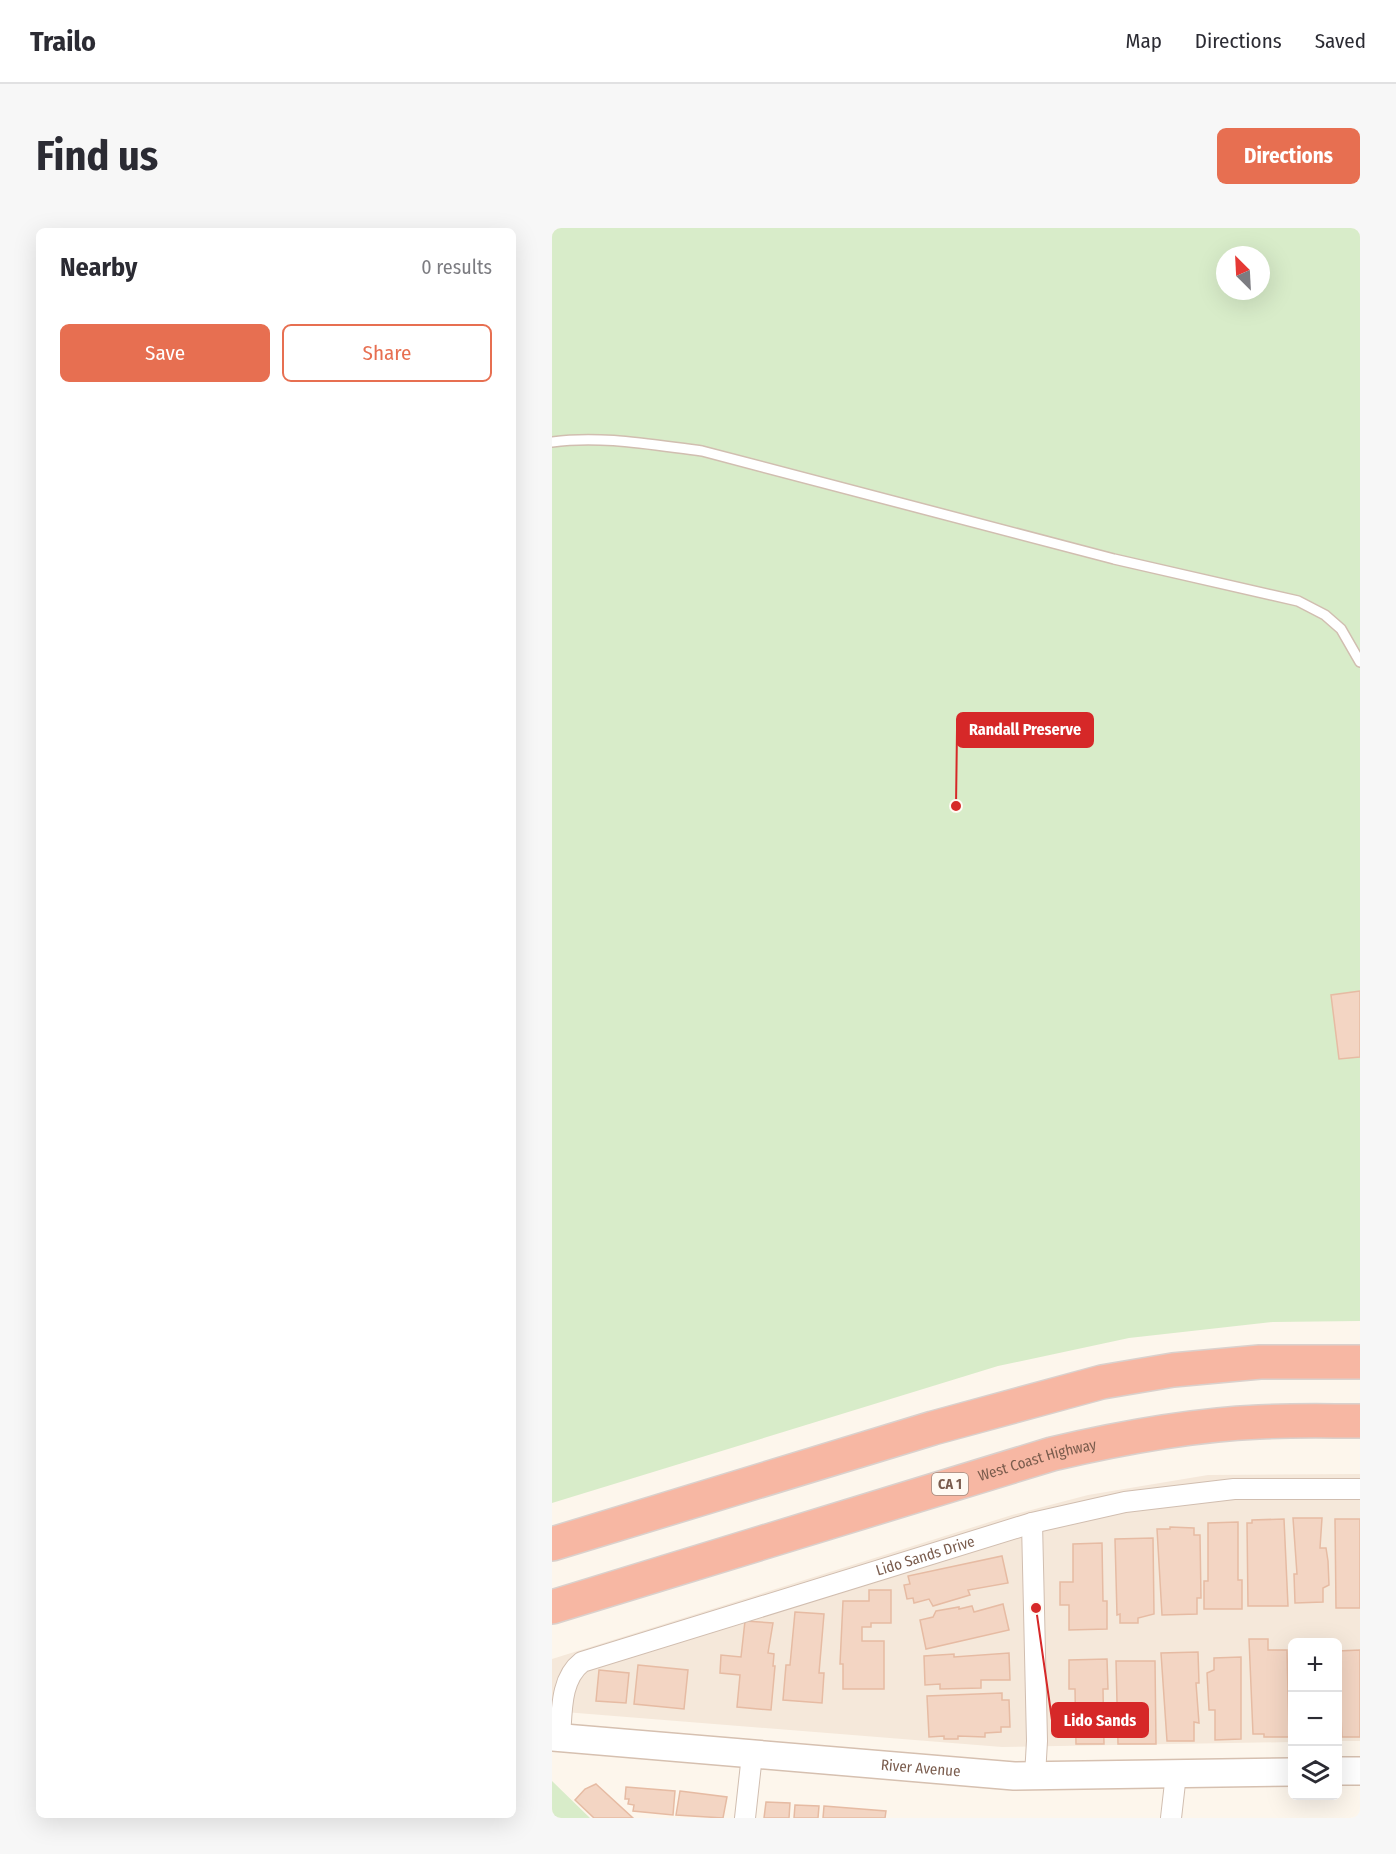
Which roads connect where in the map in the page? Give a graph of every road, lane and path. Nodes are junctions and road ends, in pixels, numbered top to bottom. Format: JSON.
{"nodes":[{"id":1,"x":552,"y":442,"type":"edge"},
{"id":2,"x":1360,"y":662,"type":"edge"},
{"id":3,"x":1360,"y":1362,"type":"edge"},
{"id":4,"x":1360,"y":1421,"type":"edge"},
{"id":5,"x":1360,"y":1489,"type":"edge"},
{"id":6,"x":1032,"y":1523,"type":"junction"},
{"id":7,"x":552,"y":1544,"type":"edge"},
{"id":8,"x":552,"y":1607,"type":"edge"},
{"id":9,"x":556,"y":1738,"type":"edge"},
{"id":10,"x":752,"y":1755,"type":"junction"},
{"id":11,"x":1342,"y":1771,"type":"edge"},
{"id":12,"x":1360,"y":1771,"type":"edge"},
{"id":13,"x":1288,"y":1772,"type":"edge"},
{"id":14,"x":1176,"y":1774,"type":"junction"},
{"id":15,"x":1035,"y":1776,"type":"junction"},
{"id":16,"x":745,"y":1818,"type":"edge"},
{"id":17,"x":1171,"y":1818,"type":"edge"}],
"edges":[{"from":1,"to":2,"type":"lane"},
{"from":3,"to":7,"type":"highway"},
{"from":4,"to":8,"type":"highway","name":"West Coast Highway","number":"CA 1"},
{"from":5,"to":6,"type":"street","name":"Lido Sands Drive"},
{"from":6,"to":9,"type":"street","name":"Lido Sands Drive"},
{"from":6,"to":15,"type":"street"},
{"from":9,"to":10,"type":"street","name":"River Avenue"},
{"from":10,"to":15,"type":"street","name":"River Avenue"},
{"from":10,"to":16,"type":"street"},
{"from":11,"to":12,"type":"street"},
{"from":13,"to":14,"type":"street","name":"River Avenue"},
{"from":14,"to":15,"type":"street","name":"River Avenue"},
{"from":14,"to":17,"type":"street"}]}
